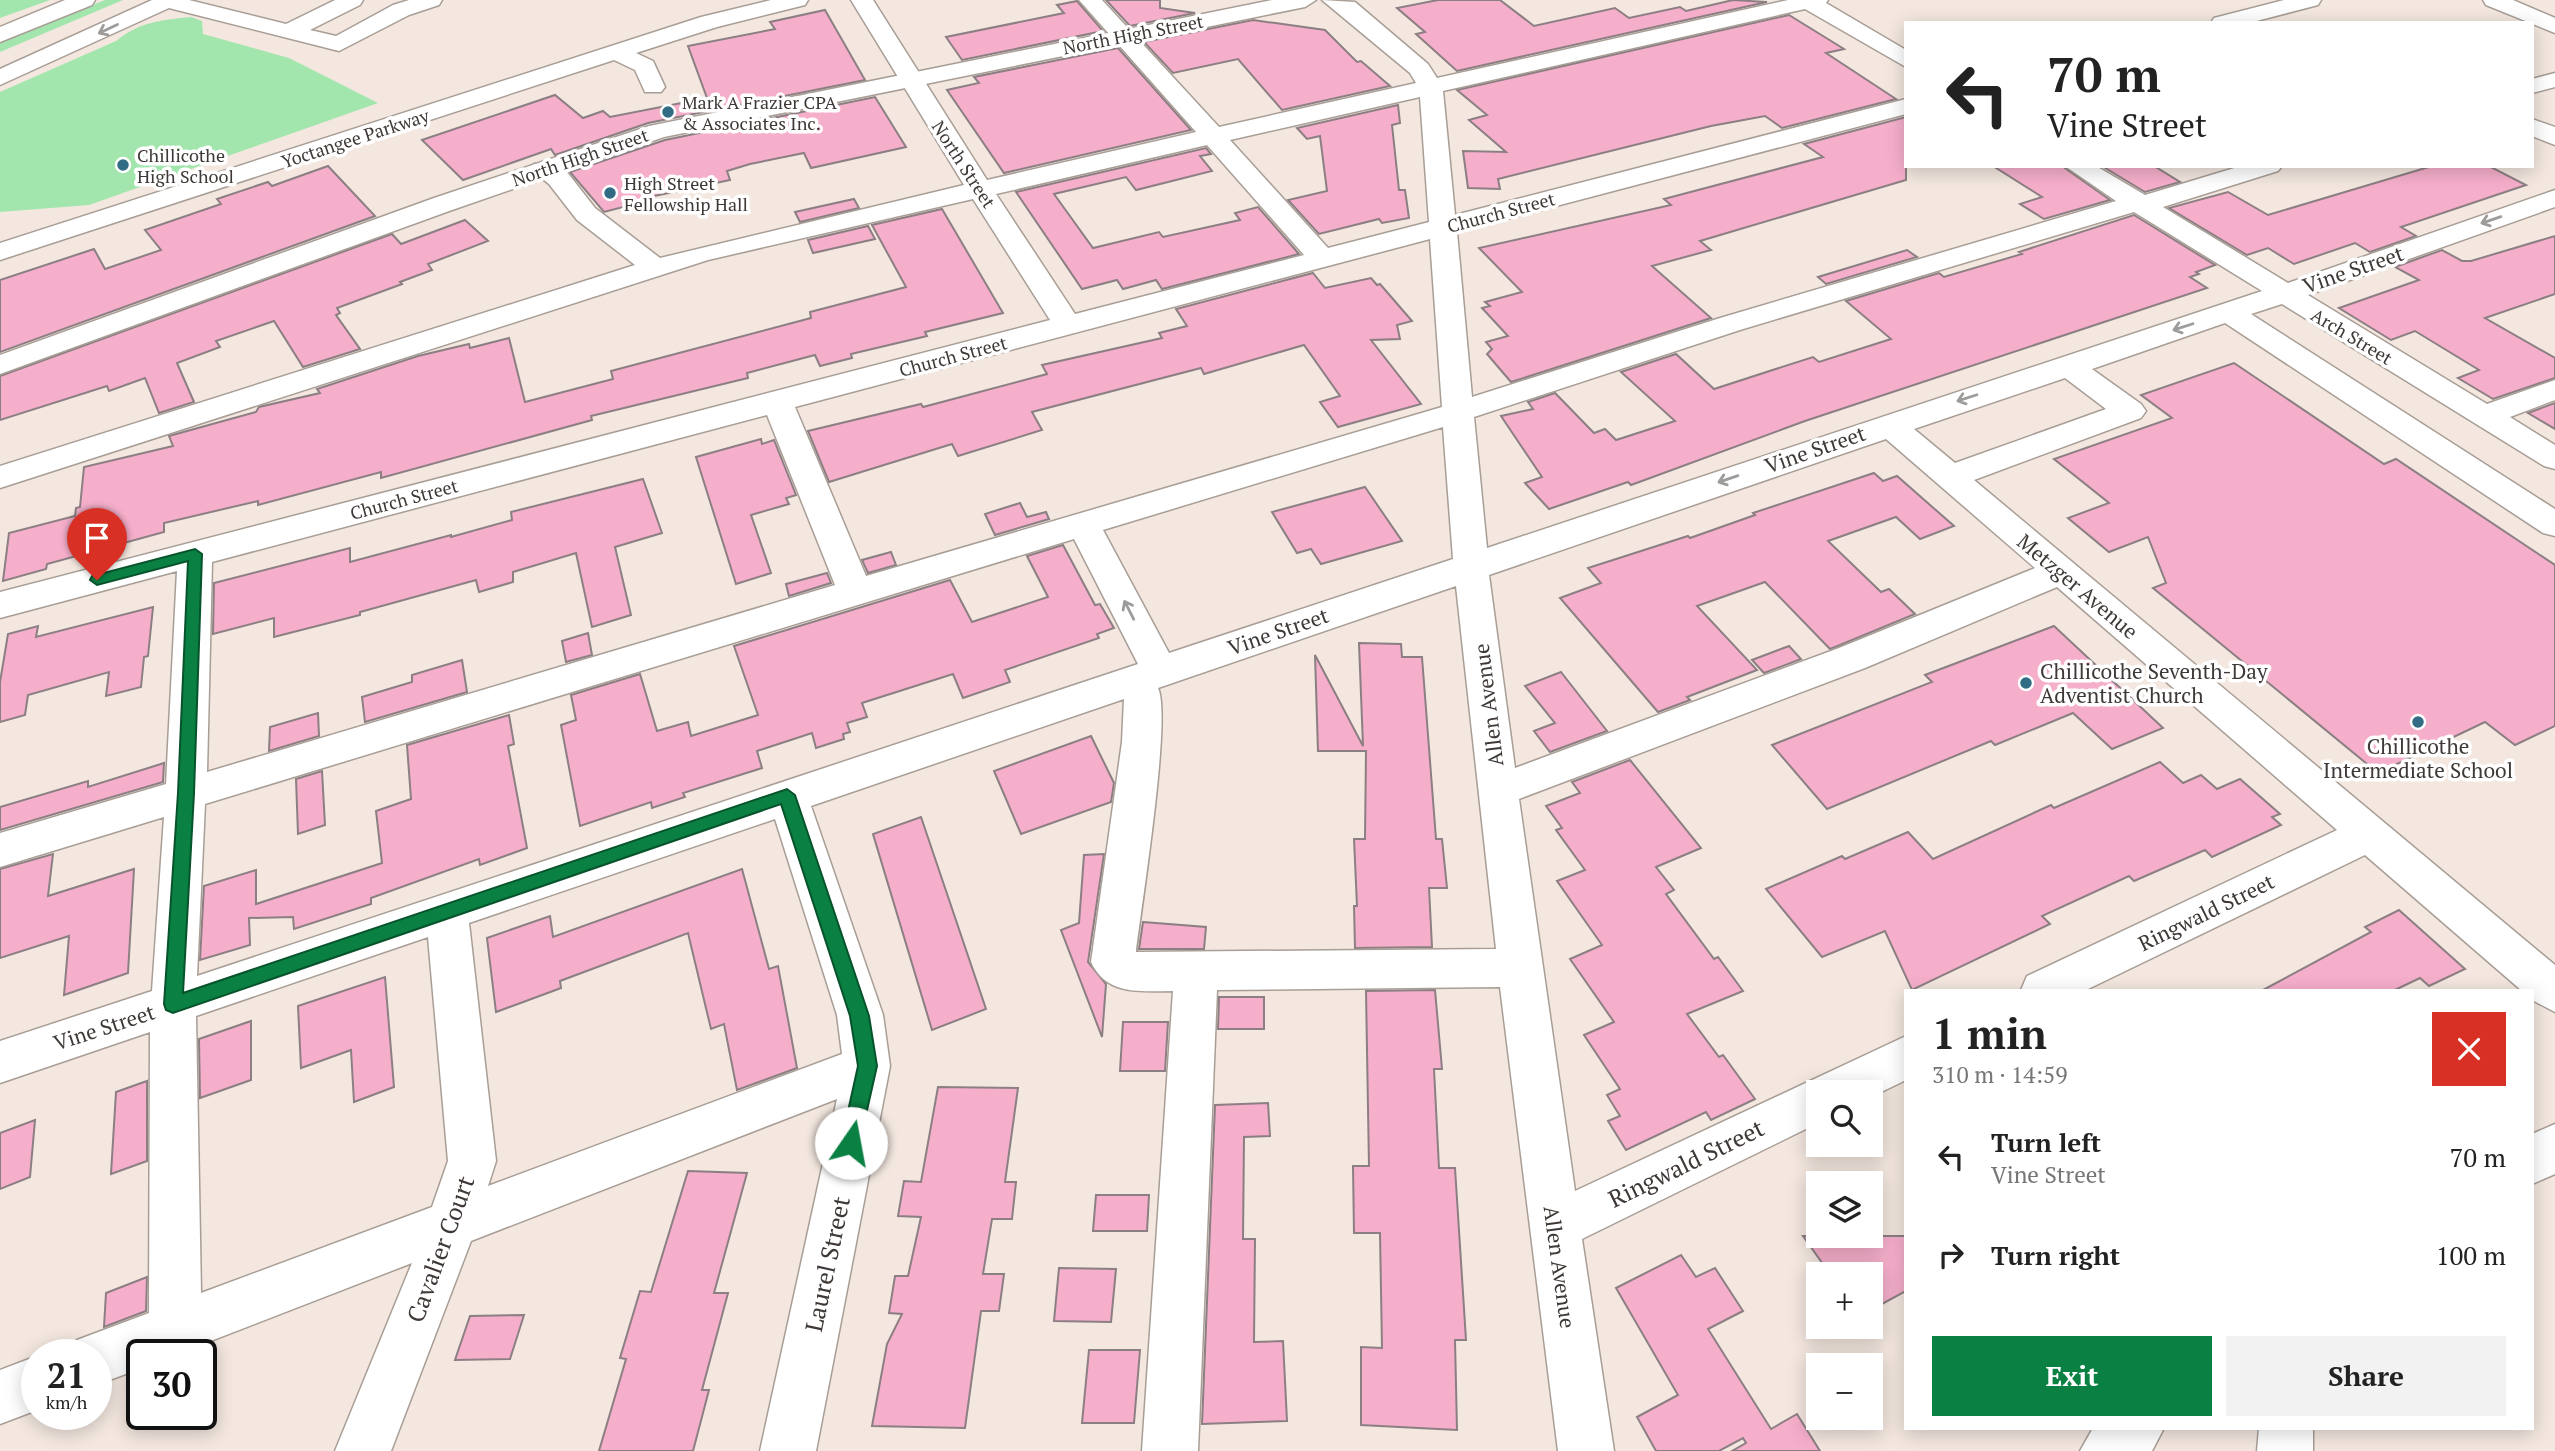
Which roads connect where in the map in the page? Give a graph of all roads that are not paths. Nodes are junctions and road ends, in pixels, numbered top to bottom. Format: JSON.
{"nodes":[{"id":1,"x":84,"y":0,"type":"edge"},
{"id":2,"x":221,"y":0,"type":"edge"},
{"id":3,"x":352,"y":0,"type":"edge"},
{"id":4,"x":431,"y":0,"type":"edge"},
{"id":5,"x":751,"y":0,"type":"edge"},
{"id":6,"x":797,"y":0,"type":"edge"},
{"id":7,"x":862,"y":0,"type":"edge"},
{"id":8,"x":1090,"y":0,"type":"edge"},
{"id":9,"x":1305,"y":0,"type":"edge"},
{"id":10,"x":1333,"y":0,"type":"edge"},
{"id":11,"x":2310,"y":0,"type":"edge"},
{"id":12,"x":2494,"y":0,"type":"edge"},
{"id":13,"x":168,"y":1,"type":"edge"},
{"id":14,"x":1810,"y":1,"type":"edge"},
{"id":15,"x":2272,"y":4,"type":"edge"},
{"id":16,"x":275,"y":5,"type":"dead end"},
{"id":17,"x":200,"y":9,"type":"junction"},
{"id":18,"x":243,"y":18,"type":"junction"},
{"id":19,"x":2227,"y":21,"type":"edge"},
{"id":20,"x":2308,"y":21,"type":"edge"},
{"id":21,"x":709,"y":22,"type":"junction"},
{"id":22,"x":2555,"y":26,"type":"edge"},
{"id":23,"x":292,"y":30,"type":"junction"},
{"id":24,"x":0,"y":35,"type":"edge"},
{"id":25,"x":1124,"y":36,"type":"junction"},
{"id":26,"x":617,"y":53,"type":"junction"},
{"id":27,"x":1904,"y":59,"type":"edge"},
{"id":28,"x":0,"y":78,"type":"edge"},
{"id":29,"x":909,"y":79,"type":"junction"},
{"id":30,"x":2555,"y":80,"type":"edge"},
{"id":31,"x":2534,"y":85,"type":"edge"},
{"id":32,"x":653,"y":87,"type":"dead end"},
{"id":33,"x":1431,"y":88,"type":"junction"},
{"id":34,"x":1904,"y":107,"type":"edge"},
{"id":35,"x":2534,"y":127,"type":"edge"},
{"id":36,"x":1213,"y":136,"type":"junction"},
{"id":37,"x":2555,"y":137,"type":"edge"},
{"id":38,"x":2081,"y":168,"type":"edge"},
{"id":39,"x":2262,"y":168,"type":"edge"},
{"id":40,"x":543,"y":169,"type":"junction"},
{"id":41,"x":981,"y":191,"type":"junction"},
{"id":42,"x":2555,"y":198,"type":"edge"},
{"id":43,"x":2139,"y":204,"type":"junction"},
{"id":44,"x":1444,"y":228,"type":"junction"},
{"id":45,"x":0,"y":252,"type":"edge"},
{"id":46,"x":1323,"y":259,"type":"junction"},
{"id":47,"x":656,"y":268,"type":"junction"},
{"id":48,"x":2283,"y":294,"type":"junction"},
{"id":49,"x":2228,"y":312,"type":"junction"},
{"id":50,"x":1068,"y":326,"type":"junction"},
{"id":51,"x":0,"y":365,"type":"edge"},
{"id":52,"x":2067,"y":365,"type":"junction"},
{"id":53,"x":2555,"y":389,"type":"edge"},
{"id":54,"x":777,"y":402,"type":"junction"},
{"id":55,"x":1458,"y":412,"type":"junction"},
{"id":56,"x":2484,"y":416,"type":"junction"},
{"id":57,"x":1888,"y":424,"type":"junction"},
{"id":58,"x":2555,"y":459,"type":"edge"},
{"id":59,"x":0,"y":477,"type":"edge"},
{"id":60,"x":1950,"y":477,"type":"junction"},
{"id":61,"x":1083,"y":524,"type":"junction"},
{"id":62,"x":2555,"y":525,"type":"edge"},
{"id":63,"x":195,"y":554,"type":"junction"},
{"id":64,"x":1471,"y":566,"type":"junction"},
{"id":65,"x":2061,"y":571,"type":"junction"},
{"id":66,"x":855,"y":592,"type":"junction"},
{"id":67,"x":0,"y":605,"type":"edge"},
{"id":68,"x":1148,"y":675,"type":"junction"},
{"id":69,"x":1498,"y":791,"type":"junction"},
{"id":70,"x":186,"y":793,"type":"junction"},
{"id":71,"x":787,"y":795,"type":"junction"},
{"id":72,"x":2369,"y":834,"type":"junction"},
{"id":73,"x":0,"y":850,"type":"edge"},
{"id":74,"x":447,"y":914,"type":"junction"},
{"id":75,"x":1520,"y":968,"type":"junction"},
{"id":76,"x":1196,"y":971,"type":"junction"},
{"id":77,"x":2045,"y":989,"type":"edge"},
{"id":78,"x":2555,"y":992,"type":"edge"},
{"id":79,"x":173,"y":1004,"type":"junction"},
{"id":80,"x":1904,"y":1058,"type":"edge"},
{"id":81,"x":0,"y":1062,"type":"edge"},
{"id":82,"x":867,"y":1066,"type":"junction"},
{"id":83,"x":1858,"y":1080,"type":"edge"},
{"id":84,"x":1806,"y":1105,"type":"edge"},
{"id":85,"x":2555,"y":1147,"type":"edge"},
{"id":86,"x":2534,"y":1160,"type":"edge"},
{"id":87,"x":451,"y":1223,"type":"junction"},
{"id":88,"x":1554,"y":1227,"type":"junction"},
{"id":89,"x":175,"y":1329,"type":"junction"},
{"id":90,"x":112,"y":1353,"type":"edge"},
{"id":91,"x":21,"y":1389,"type":"edge"},
{"id":92,"x":0,"y":1397,"type":"edge"},
{"id":93,"x":2134,"y":1430,"type":"edge"},
{"id":94,"x":2286,"y":1430,"type":"edge"},
{"id":95,"x":363,"y":1451,"type":"edge"},
{"id":96,"x":788,"y":1451,"type":"edge"},
{"id":97,"x":1170,"y":1451,"type":"edge"},
{"id":98,"x":1586,"y":1451,"type":"edge"},
{"id":99,"x":2108,"y":1451,"type":"edge"},
{"id":100,"x":2285,"y":1451,"type":"edge"}],
"edges":[{"from":1,"to":24,"type":"street"},
{"from":2,"to":17,"type":"street"},
{"from":3,"to":23,"type":"street"},
{"from":4,"to":23,"type":"street"},
{"from":5,"to":21,"type":"street","name":"Yoctangee Parkway"},
{"from":6,"to":21,"type":"street","name":"Yoctangee Parkway"},
{"from":7,"to":29,"type":"street","name":"North Street"},
{"from":8,"to":25,"type":"street"},
{"from":9,"to":25,"type":"street","name":"North High Street"},
{"from":10,"to":33,"type":"street"},
{"from":11,"to":15,"type":"street"},
{"from":12,"to":22,"type":"street"},
{"from":13,"to":17,"type":"street"},
{"from":13,"to":28,"type":"street","one_way":true},
{"from":14,"to":27,"type":"street"},
{"from":14,"to":33,"type":"street"},
{"from":15,"to":19,"type":"street"},
{"from":15,"to":20,"type":"street"},
{"from":16,"to":18,"type":"street"},
{"from":17,"to":18,"type":"street"},
{"from":18,"to":23,"type":"street"},
{"from":21,"to":26,"type":"street","name":"Yoctangee Parkway"},
{"from":25,"to":29,"type":"street","name":"North High Street"},
{"from":25,"to":36,"type":"street"},
{"from":26,"to":32,"type":"street"},
{"from":26,"to":45,"type":"street","name":"Yoctangee Parkway"},
{"from":29,"to":40,"type":"street","name":"North High Street"},
{"from":29,"to":41,"type":"street","name":"North Street"},
{"from":30,"to":31,"type":"street"},
{"from":33,"to":36,"type":"street"},
{"from":33,"to":44,"type":"street","name":"Allen Avenue"},
{"from":34,"to":44,"type":"street","name":"Church Street"},
{"from":35,"to":37,"type":"street"},
{"from":36,"to":41,"type":"street"},
{"from":36,"to":46,"type":"street"},
{"from":38,"to":43,"type":"street","name":"Arch Street"},
{"from":39,"to":43,"type":"street"},
{"from":40,"to":47,"type":"street"},
{"from":40,"to":51,"type":"street","name":"North High Street"},
{"from":41,"to":47,"type":"street"},
{"from":41,"to":50,"type":"street","name":"North Street"},
{"from":42,"to":48,"type":"street","name":"Vine Street","one_way":true},
{"from":43,"to":48,"type":"street","name":"Arch Street"},
{"from":43,"to":55,"type":"street"},
{"from":44,"to":46,"type":"street","name":"Church Street"},
{"from":44,"to":55,"type":"street","name":"Allen Avenue"},
{"from":46,"to":50,"type":"street","name":"Church Street"},
{"from":47,"to":59,"type":"street"},
{"from":48,"to":49,"type":"street","name":"Vine Street"},
{"from":48,"to":56,"type":"street","name":"Arch Street"},
{"from":49,"to":52,"type":"street","name":"Vine Street","one_way":true},
{"from":49,"to":62,"type":"street"},
{"from":50,"to":54,"type":"street","name":"Church Street"},
{"from":52,"to":57,"type":"street","name":"Vine Street","one_way":true},
{"from":52,"to":60,"type":"street"},
{"from":53,"to":56,"type":"street"},
{"from":54,"to":63,"type":"street","name":"Church Street"},
{"from":54,"to":66,"type":"street"},
{"from":55,"to":61,"type":"street"},
{"from":55,"to":64,"type":"street","name":"Allen Avenue"},
{"from":56,"to":58,"type":"street","name":"Arch Street"},
{"from":57,"to":60,"type":"street","name":"Metzger Avenue"},
{"from":57,"to":64,"type":"street","name":"Vine Street","one_way":true},
{"from":60,"to":65,"type":"street","name":"Metzger Avenue"},
{"from":61,"to":66,"type":"street"},
{"from":68,"to":61,"type":"street","one_way":true},
{"from":63,"to":67,"type":"street","name":"Church Street"},
{"from":63,"to":70,"type":"street"},
{"from":64,"to":68,"type":"street","name":"Vine Street"},
{"from":64,"to":69,"type":"street","name":"Allen Avenue"},
{"from":65,"to":69,"type":"street"},
{"from":65,"to":72,"type":"street","name":"Metzger Avenue"},
{"from":66,"to":70,"type":"street"},
{"from":68,"to":71,"type":"street","name":"Vine Street"},
{"from":68,"to":76,"type":"street"},
{"from":69,"to":75,"type":"street","name":"Allen Avenue"},
{"from":70,"to":73,"type":"street"},
{"from":70,"to":79,"type":"street"},
{"from":71,"to":74,"type":"street","name":"Vine Street"},
{"from":71,"to":82,"type":"street","name":"Laurel Street"},
{"from":72,"to":77,"type":"street","name":"Ringwald Street"},
{"from":72,"to":78,"type":"street","name":"Metzger Avenue"},
{"from":74,"to":79,"type":"street","name":"Vine Street"},
{"from":74,"to":87,"type":"street","name":"Cavalier Court"},
{"from":75,"to":76,"type":"street"},
{"from":75,"to":88,"type":"street","name":"Allen Avenue"},
{"from":76,"to":97,"type":"street"},
{"from":79,"to":81,"type":"street","name":"Vine Street"},
{"from":79,"to":89,"type":"street"},
{"from":80,"to":83,"type":"street"},
{"from":82,"to":87,"type":"street"},
{"from":82,"to":96,"type":"street","name":"Laurel Street"},
{"from":84,"to":88,"type":"street","name":"Ringwald Street"},
{"from":85,"to":86,"type":"street"},
{"from":87,"to":89,"type":"street"},
{"from":87,"to":95,"type":"street","name":"Cavalier Court"},
{"from":88,"to":98,"type":"street","name":"Allen Avenue"},
{"from":89,"to":90,"type":"street"},
{"from":91,"to":92,"type":"street"},
{"from":93,"to":99,"type":"street"},
{"from":94,"to":100,"type":"street"}]}
